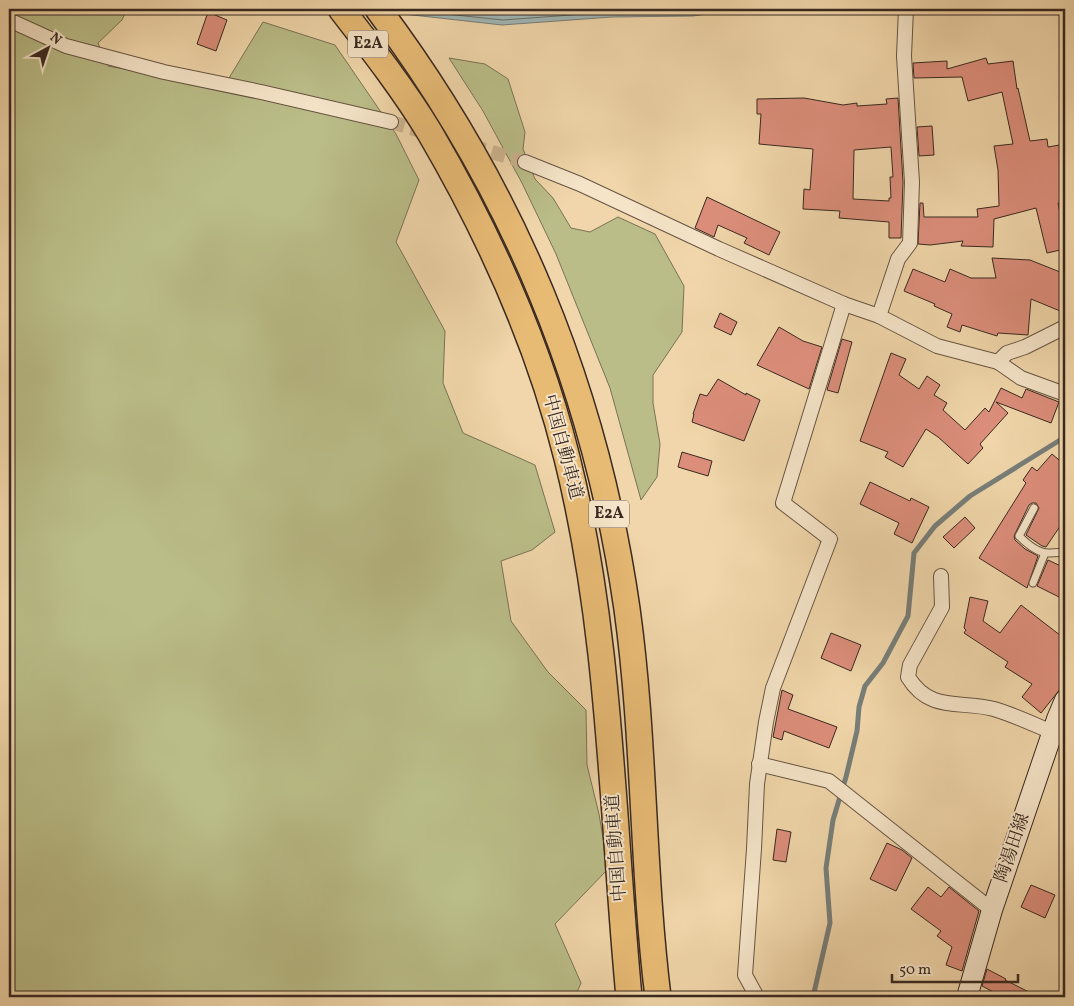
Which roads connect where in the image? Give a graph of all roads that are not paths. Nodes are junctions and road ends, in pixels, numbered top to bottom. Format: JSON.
{"nodes":[{"id":1,"x":341,"y":9,"type":"edge"},
{"id":2,"x":378,"y":9,"type":"edge"},
{"id":3,"x":906,"y":9,"type":"edge"},
{"id":4,"x":9,"y":20,"type":"edge"},
{"id":5,"x":391,"y":122,"type":"tunnel mouth"},
{"id":6,"x":526,"y":162,"type":"tunnel mouth"},
{"id":7,"x":844,"y":304,"type":"junction"},
{"id":8,"x":879,"y":316,"type":"junction"},
{"id":9,"x":1065,"y":327,"type":"edge"},
{"id":10,"x":998,"y":362,"type":"junction"},
{"id":11,"x":1065,"y":394,"type":"edge"},
{"id":12,"x":1034,"y":508,"type":"dead end"},
{"id":13,"x":1045,"y":553,"type":"junction"},
{"id":14,"x":1065,"y":553,"type":"edge"},
{"id":15,"x":941,"y":576,"type":"dead end"},
{"id":16,"x":1033,"y":583,"type":"dead end"},
{"id":17,"x":1065,"y":700,"type":"edge"},
{"id":18,"x":1052,"y":732,"type":"junction"},
{"id":19,"x":759,"y":764,"type":"junction"},
{"id":20,"x":992,"y":910,"type":"junction"},
{"id":21,"x":629,"y":997,"type":"edge"},
{"id":22,"x":658,"y":997,"type":"edge"},
{"id":23,"x":758,"y":997,"type":"edge"},
{"id":24,"x":967,"y":997,"type":"edge"}],
"edges":[{"from":1,"to":21,"type":"highway","name":"中国自動車道","number":"E2A"},
{"from":2,"to":22,"type":"highway","name":"中国自動車道","number":"E2A"},
{"from":3,"to":8,"type":"street"},
{"from":4,"to":5,"type":"street"},
{"from":6,"to":7,"type":"street"},
{"from":7,"to":8,"type":"street"},
{"from":7,"to":19,"type":"street"},
{"from":8,"to":10,"type":"street"},
{"from":9,"to":10,"type":"street"},
{"from":10,"to":11,"type":"street"},
{"from":12,"to":13,"type":"lane"},
{"from":13,"to":14,"type":"lane"},
{"from":13,"to":16,"type":"lane"},
{"from":15,"to":18,"type":"street"},
{"from":17,"to":18,"type":"main road","name":"陶湯田線"},
{"from":18,"to":20,"type":"main road","name":"陶湯田線"},
{"from":19,"to":20,"type":"street"},
{"from":19,"to":23,"type":"street"},
{"from":20,"to":24,"type":"main road","name":"陶湯田線"}]}
